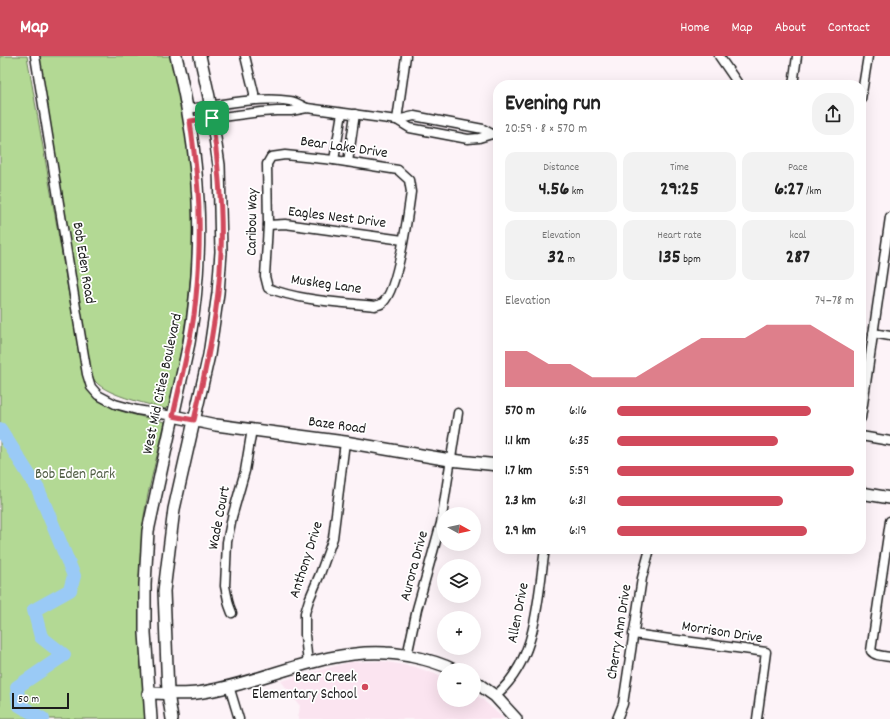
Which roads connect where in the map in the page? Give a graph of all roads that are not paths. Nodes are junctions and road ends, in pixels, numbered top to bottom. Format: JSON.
{"nodes":[{"id":1,"x":35,"y":56,"type":"edge"},
{"id":2,"x":176,"y":56,"type":"edge"},
{"id":3,"x":200,"y":56,"type":"edge"},
{"id":4,"x":245,"y":56,"type":"edge"},
{"id":5,"x":406,"y":56,"type":"edge"},
{"id":6,"x":719,"y":56,"type":"edge"},
{"id":7,"x":797,"y":56,"type":"edge"},
{"id":8,"x":868,"y":56,"type":"edge"},
{"id":9,"x":736,"y":80,"type":"edge"},
{"id":10,"x":794,"y":80,"type":"edge"},
{"id":11,"x":864,"y":80,"type":"edge"},
{"id":12,"x":254,"y":100,"type":"junction"},
{"id":13,"x":210,"y":106,"type":"junction"},
{"id":14,"x":307,"y":108,"type":"junction"},
{"id":15,"x":188,"y":109,"type":"junction"},
{"id":16,"x":342,"y":113,"type":"junction"},
{"id":17,"x":355,"y":114,"type":"junction"},
{"id":18,"x":212,"y":118,"type":"junction"},
{"id":19,"x":397,"y":120,"type":"junction"},
{"id":20,"x":190,"y":121,"type":"junction"},
{"id":21,"x":493,"y":133,"type":"edge"},
{"id":22,"x":493,"y":134,"type":"edge"},
{"id":23,"x":271,"y":157,"type":"joint"},
{"id":24,"x":334,"y":160,"type":"junction"},
{"id":25,"x":348,"y":162,"type":"junction"},
{"id":26,"x":890,"y":218,"type":"edge"},
{"id":27,"x":268,"y":225,"type":"junction"},
{"id":28,"x":889,"y":231,"type":"edge"},
{"id":29,"x":403,"y":240,"type":"junction"},
{"id":30,"x":268,"y":288,"type":"joint"},
{"id":31,"x":873,"y":334,"type":"junction"},
{"id":32,"x":890,"y":336,"type":"edge"},
{"id":33,"x":866,"y":383,"type":"edge"},
{"id":34,"x":458,"y":413,"type":"dead end"},
{"id":35,"x":173,"y":416,"type":"junction"},
{"id":36,"x":194,"y":420,"type":"junction"},
{"id":37,"x":252,"y":429,"type":"junction"},
{"id":38,"x":866,"y":437,"type":"edge"},
{"id":39,"x":890,"y":441,"type":"edge"},
{"id":40,"x":346,"y":442,"type":"junction"},
{"id":41,"x":450,"y":460,"type":"junction"},
{"id":42,"x":493,"y":465,"type":"edge"},
{"id":43,"x":866,"y":495,"type":"edge"},
{"id":44,"x":890,"y":498,"type":"edge"},
{"id":45,"x":890,"y":521,"type":"edge"},
{"id":46,"x":543,"y":554,"type":"edge"},
{"id":47,"x":649,"y":554,"type":"edge"},
{"id":48,"x":887,"y":557,"type":"edge"},
{"id":49,"x":232,"y":613,"type":"dead end"},
{"id":50,"x":633,"y":634,"type":"junction"},
{"id":51,"x":407,"y":656,"type":"junction"},
{"id":52,"x":890,"y":657,"type":"edge"},
{"id":53,"x":308,"y":664,"type":"junction"},
{"id":54,"x":437,"y":664,"type":"edge"},
{"id":55,"x":229,"y":686,"type":"junction"},
{"id":56,"x":481,"y":687,"type":"edge"},
{"id":57,"x":148,"y":693,"type":"junction"},
{"id":58,"x":168,"y":693,"type":"junction"},
{"id":59,"x":495,"y":696,"type":"junction"},
{"id":60,"x":151,"y":719,"type":"edge"},
{"id":61,"x":172,"y":719,"type":"edge"},
{"id":62,"x":239,"y":719,"type":"edge"},
{"id":63,"x":516,"y":719,"type":"edge"},
{"id":64,"x":617,"y":719,"type":"edge"},
{"id":65,"x":757,"y":719,"type":"edge"}],
"edges":[{"from":1,"to":35,"type":"street","name":"Bob Eden Road"},
{"from":2,"to":15,"type":"main road","name":"West Mid Cities Boulevard"},
{"from":3,"to":13,"type":"main road"},
{"from":4,"to":12,"type":"street"},
{"from":5,"to":19,"type":"street"},
{"from":6,"to":9,"type":"street"},
{"from":7,"to":10,"type":"street"},
{"from":8,"to":11,"type":"street"},
{"from":12,"to":13,"type":"street"},
{"from":12,"to":14,"type":"street"},
{"from":13,"to":15,"type":"street"},
{"from":13,"to":18,"type":"main road"},
{"from":14,"to":16,"type":"street"},
{"from":14,"to":18,"type":"street"},
{"from":15,"to":20,"type":"main road","name":"West Mid Cities Boulevard"},
{"from":16,"to":17,"type":"street"},
{"from":16,"to":24,"type":"street"},
{"from":17,"to":19,"type":"street"},
{"from":17,"to":25,"type":"street"},
{"from":18,"to":20,"type":"street"},
{"from":18,"to":36,"type":"main road"},
{"from":19,"to":21,"type":"street"},
{"from":19,"to":22,"type":"street"},
{"from":20,"to":35,"type":"main road","name":"West Mid Cities Boulevard"},
{"from":23,"to":24,"type":"street","name":"Bear Lake Drive"},
{"from":23,"to":27,"type":"street","name":"Caribou Way"},
{"from":24,"to":25,"type":"street","name":"Bear Lake Drive"},
{"from":25,"to":29,"type":"street","name":"Bear Lake Drive"},
{"from":26,"to":28,"type":"street"},
{"from":27,"to":29,"type":"street","name":"Eagles Nest Drive"},
{"from":27,"to":30,"type":"street","name":"Caribou Way"},
{"from":28,"to":31,"type":"street"},
{"from":29,"to":30,"type":"street","name":"Muskeg Lane"},
{"from":31,"to":32,"type":"street"},
{"from":31,"to":33,"type":"street"},
{"from":34,"to":41,"type":"street","name":"Aurora Drive"},
{"from":35,"to":36,"type":"main road","name":"Baze Road"},
{"from":35,"to":57,"type":"main road","name":"West Mid Cities Boulevard"},
{"from":36,"to":37,"type":"main road","name":"Baze Road"},
{"from":36,"to":58,"type":"main road"},
{"from":37,"to":40,"type":"main road","name":"Baze Road"},
{"from":37,"to":49,"type":"street","name":"Wade Court"},
{"from":38,"to":39,"type":"street"},
{"from":40,"to":41,"type":"main road","name":"Baze Road"},
{"from":40,"to":53,"type":"street","name":"Anthony Drive"},
{"from":41,"to":42,"type":"main road","name":"Baze Road"},
{"from":41,"to":51,"type":"street","name":"Aurora Drive"},
{"from":43,"to":44,"type":"main road"},
{"from":45,"to":48,"type":"street"},
{"from":46,"to":59,"type":"street","name":"Allen Drive"},
{"from":47,"to":50,"type":"street","name":"Cherry Ann Drive"},
{"from":48,"to":52,"type":"street"},
{"from":50,"to":64,"type":"street","name":"Cherry Ann Drive"},
{"from":50,"to":65,"type":"street","name":"Morrison Drive"},
{"from":51,"to":53,"type":"main road"},
{"from":51,"to":54,"type":"main road"},
{"from":53,"to":55,"type":"main road"},
{"from":55,"to":58,"type":"main road"},
{"from":55,"to":62,"type":"street"},
{"from":56,"to":59,"type":"main road"},
{"from":57,"to":58,"type":"main road"},
{"from":57,"to":60,"type":"main road","name":"West Mid Cities Boulevard"},
{"from":58,"to":61,"type":"main road"},
{"from":59,"to":63,"type":"main road"}]}
